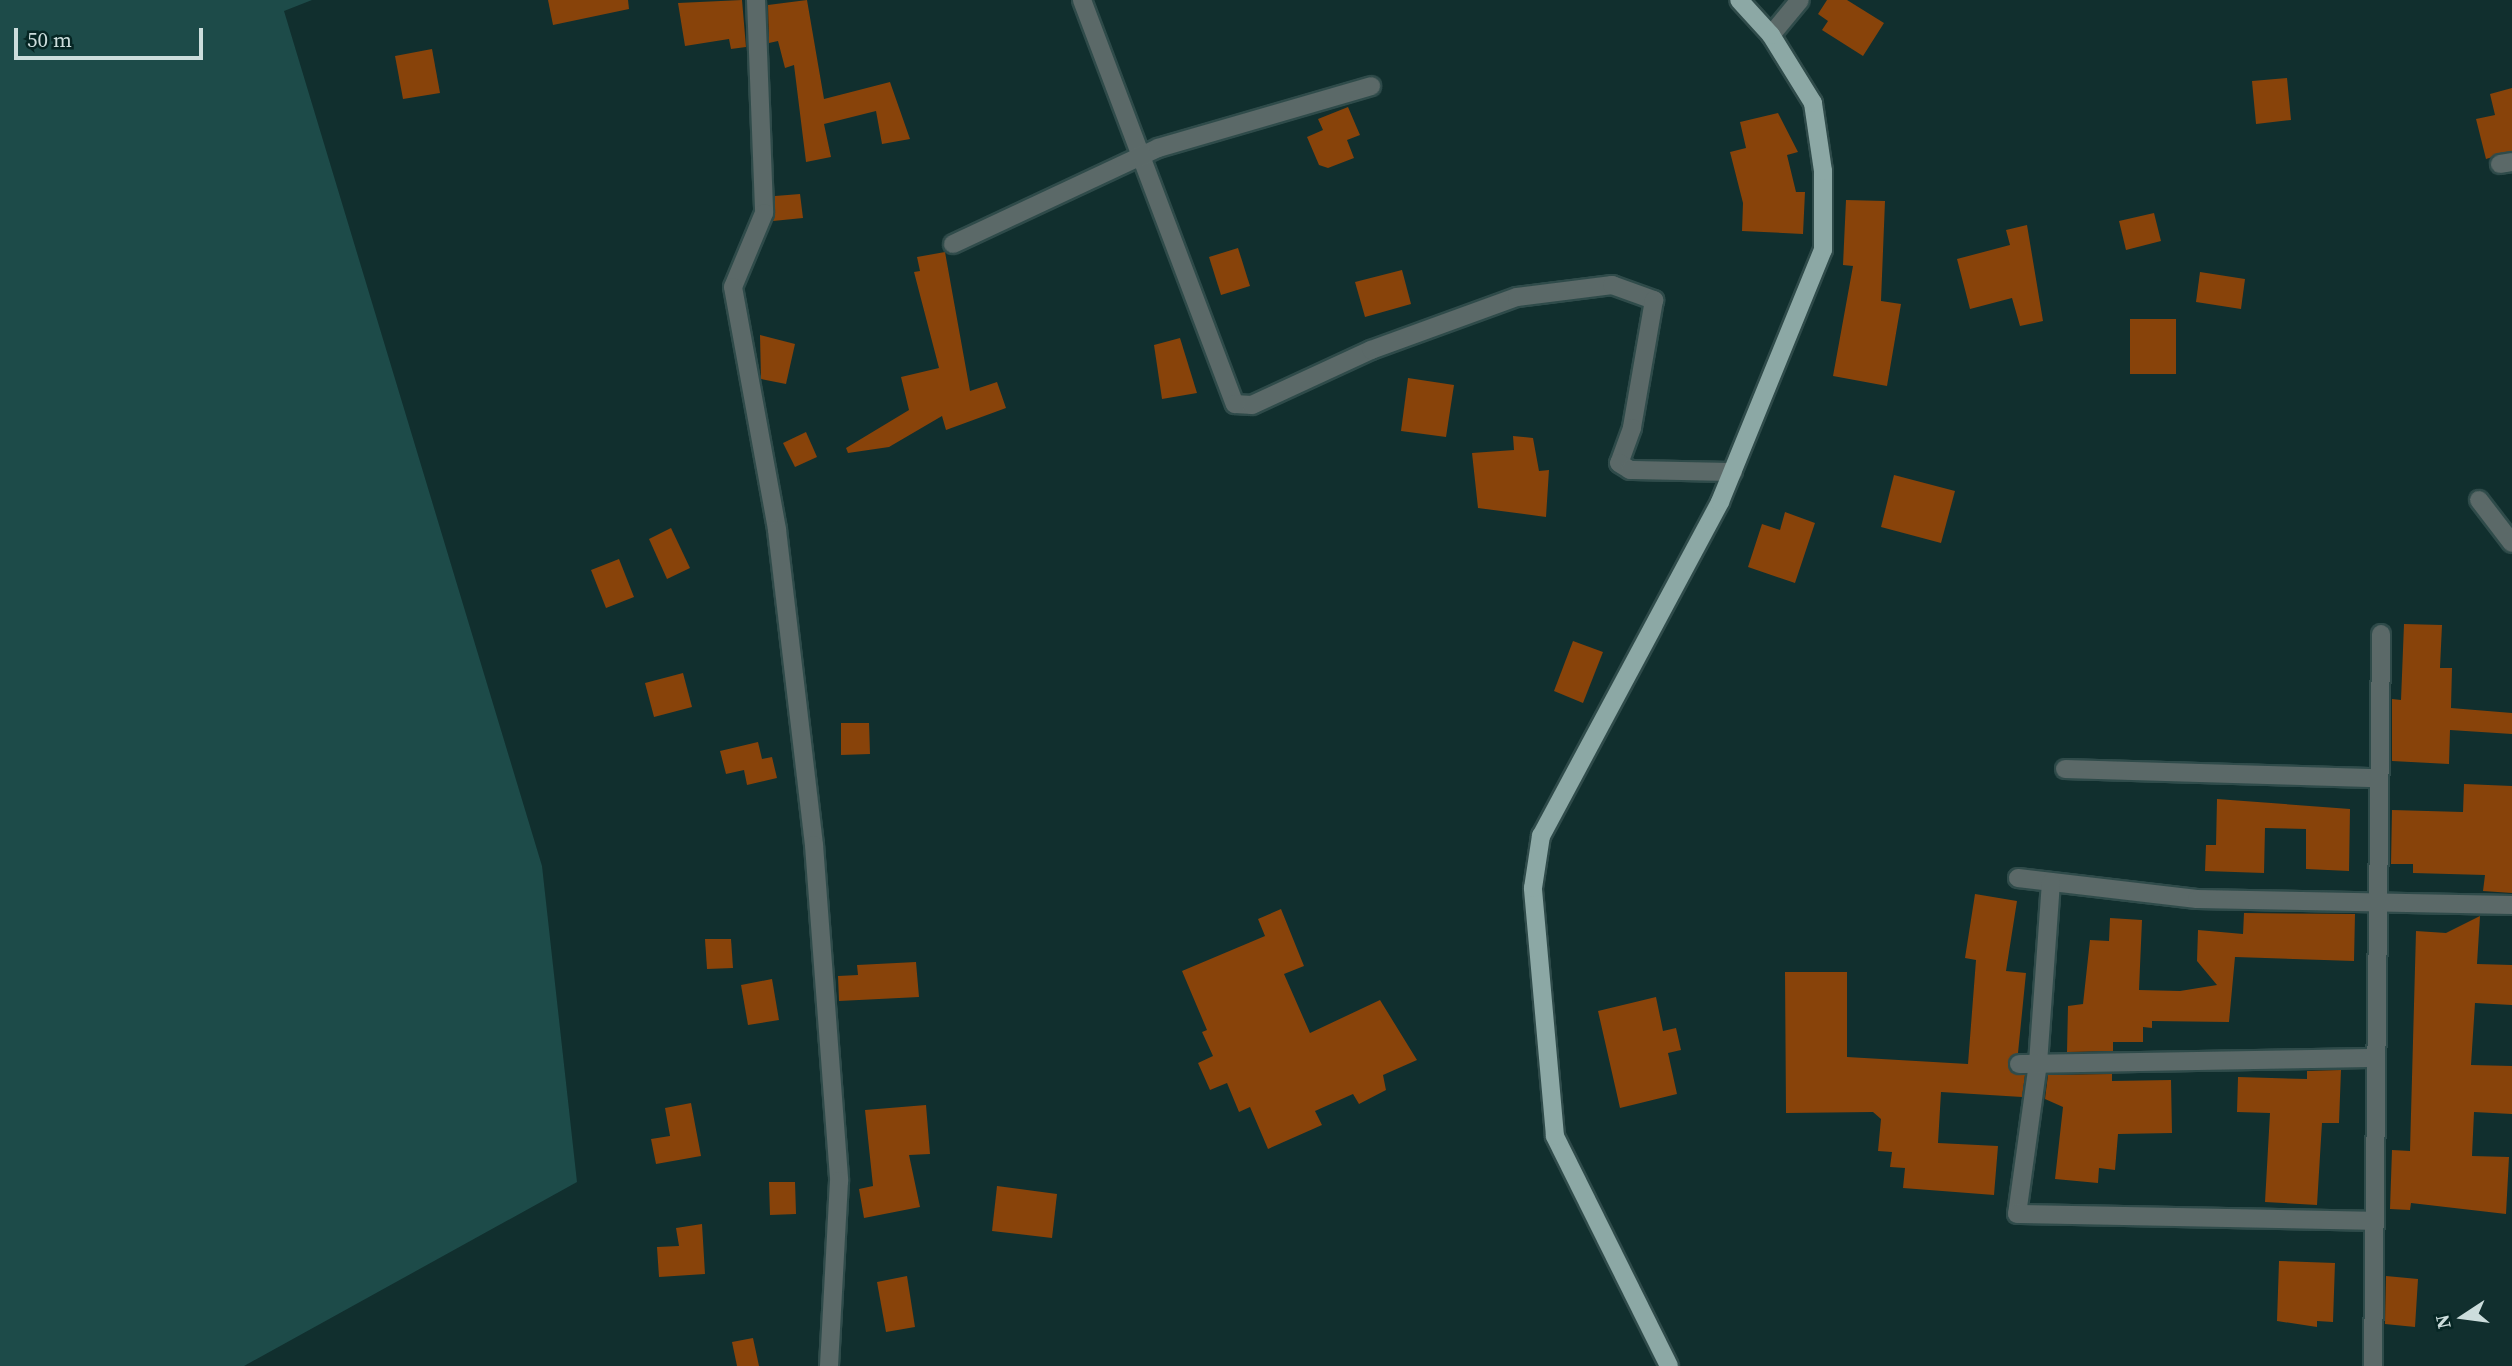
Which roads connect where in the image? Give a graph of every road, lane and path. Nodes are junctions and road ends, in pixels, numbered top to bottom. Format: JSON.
{"nodes":[{"id":1,"x":756,"y":0,"type":"edge"},
{"id":2,"x":1082,"y":0,"type":"edge"},
{"id":3,"x":1739,"y":0,"type":"edge"},
{"id":4,"x":1800,"y":0,"type":"edge"},
{"id":5,"x":1771,"y":35,"type":"junction"},
{"id":6,"x":1371,"y":86,"type":"dead end"},
{"id":7,"x":1140,"y":158,"type":"junction"},
{"id":8,"x":953,"y":244,"type":"dead end"},
{"id":9,"x":1733,"y":472,"type":"junction"},
{"id":10,"x":2479,"y":500,"type":"dead end"},
{"id":11,"x":2512,"y":542,"type":"edge"},
{"id":12,"x":2381,"y":634,"type":"dead end"},
{"id":13,"x":2066,"y":769,"type":"dead end"},
{"id":14,"x":2377,"y":778,"type":"junction"},
{"id":15,"x":2018,"y":878,"type":"dead end"},
{"id":16,"x":2051,"y":882,"type":"junction"},
{"id":17,"x":2375,"y":899,"type":"junction"},
{"id":18,"x":2512,"y":905,"type":"edge"},
{"id":19,"x":2375,"y":1058,"type":"junction"},
{"id":20,"x":2038,"y":1063,"type":"junction"},
{"id":21,"x":2019,"y":1064,"type":"dead end"},
{"id":22,"x":2373,"y":1222,"type":"junction"},
{"id":23,"x":829,"y":1366,"type":"edge"},
{"id":24,"x":1669,"y":1366,"type":"edge"},
{"id":25,"x":2373,"y":1366,"type":"edge"}],
"edges":[{"from":1,"to":23,"type":"street"},
{"from":2,"to":7,"type":"street"},
{"from":3,"to":5,"type":"main road"},
{"from":4,"to":5,"type":"street"},
{"from":5,"to":9,"type":"main road"},
{"from":6,"to":7,"type":"street"},
{"from":7,"to":8,"type":"street"},
{"from":7,"to":9,"type":"street"},
{"from":9,"to":24,"type":"main road"},
{"from":10,"to":11,"type":"street"},
{"from":12,"to":14,"type":"street"},
{"from":13,"to":14,"type":"street"},
{"from":14,"to":17,"type":"street"},
{"from":15,"to":16,"type":"street"},
{"from":16,"to":17,"type":"street"},
{"from":16,"to":20,"type":"street"},
{"from":17,"to":18,"type":"street"},
{"from":17,"to":19,"type":"street"},
{"from":19,"to":20,"type":"street"},
{"from":19,"to":22,"type":"street"},
{"from":20,"to":21,"type":"street"},
{"from":20,"to":22,"type":"street"},
{"from":22,"to":25,"type":"street"}]}
